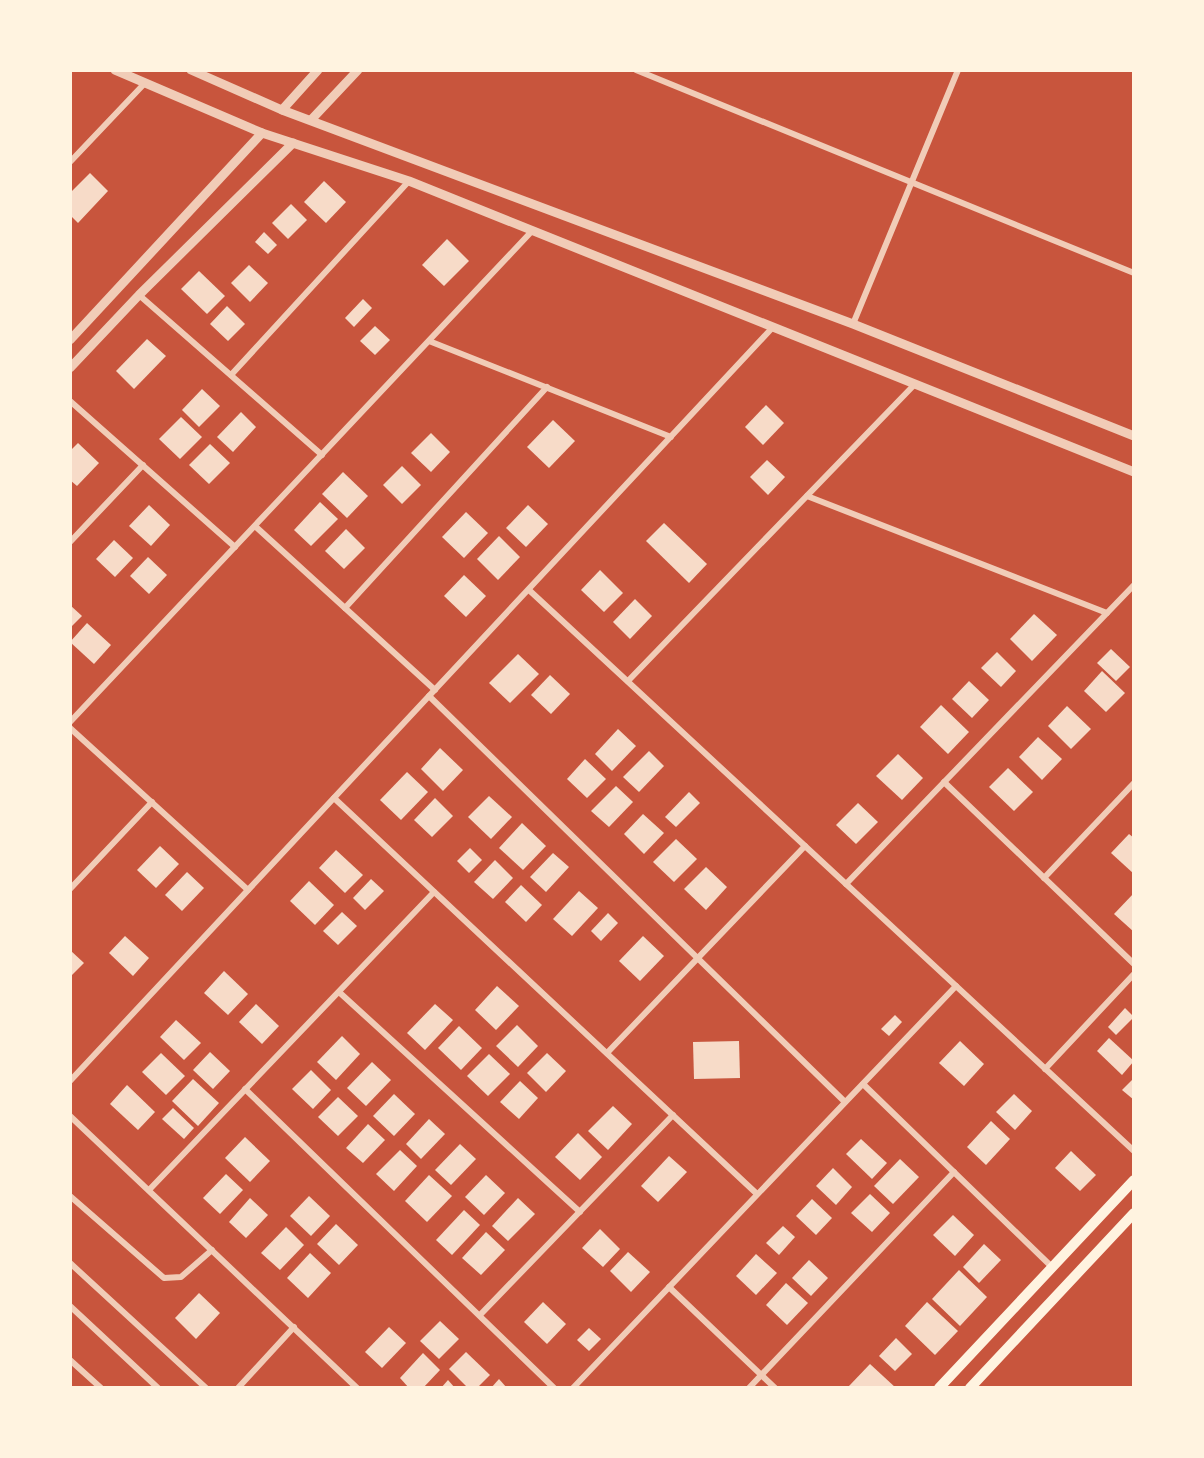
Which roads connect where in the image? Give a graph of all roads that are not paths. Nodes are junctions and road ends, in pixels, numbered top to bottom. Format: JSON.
{"nodes":[{"id":1,"x":114,"y":70,"type":"edge"},
{"id":2,"x":191,"y":70,"type":"edge"},
{"id":3,"x":318,"y":70,"type":"edge"},
{"id":4,"x":358,"y":70,"type":"edge"},
{"id":5,"x":636,"y":70,"type":"edge"},
{"id":6,"x":949,"y":70,"type":"edge"},
{"id":7,"x":958,"y":72,"type":"edge"},
{"id":8,"x":144,"y":84,"type":"junction"},
{"id":9,"x":282,"y":110,"type":"junction"},
{"id":10,"x":311,"y":120,"type":"junction"},
{"id":11,"x":262,"y":133,"type":"junction"},
{"id":12,"x":293,"y":143,"type":"junction"},
{"id":13,"x":70,"y":162,"type":"edge"},
{"id":14,"x":409,"y":182,"type":"junction"},
{"id":15,"x":911,"y":184,"type":"junction"},
{"id":16,"x":532,"y":231,"type":"junction"},
{"id":17,"x":1134,"y":273,"type":"edge"},
{"id":18,"x":139,"y":295,"type":"junction"},
{"id":19,"x":853,"y":324,"type":"junction"},
{"id":20,"x":773,"y":327,"type":"junction"},
{"id":21,"x":70,"y":340,"type":"edge"},
{"id":22,"x":429,"y":341,"type":"junction"},
{"id":23,"x":70,"y":368,"type":"edge"},
{"id":24,"x":231,"y":375,"type":"junction"},
{"id":25,"x":915,"y":384,"type":"junction"},
{"id":26,"x":547,"y":387,"type":"junction"},
{"id":27,"x":70,"y":401,"type":"edge"},
{"id":28,"x":1134,"y":436,"type":"edge"},
{"id":29,"x":671,"y":437,"type":"junction"},
{"id":30,"x":322,"y":454,"type":"junction"},
{"id":31,"x":143,"y":465,"type":"junction"},
{"id":32,"x":1134,"y":472,"type":"edge"},
{"id":33,"x":807,"y":496,"type":"junction"},
{"id":34,"x":255,"y":526,"type":"junction"},
{"id":35,"x":70,"y":542,"type":"edge"},
{"id":36,"x":235,"y":547,"type":"junction"},
{"id":37,"x":1134,"y":585,"type":"edge"},
{"id":38,"x":529,"y":590,"type":"junction"},
{"id":39,"x":345,"y":608,"type":"junction"},
{"id":40,"x":1107,"y":613,"type":"junction"},
{"id":41,"x":628,"y":681,"type":"junction"},
{"id":42,"x":435,"y":690,"type":"junction"},
{"id":43,"x":429,"y":696,"type":"junction"},
{"id":44,"x":70,"y":722,"type":"edge"},
{"id":45,"x":70,"y":728,"type":"edge"},
{"id":46,"x":944,"y":782,"type":"junction"},
{"id":47,"x":1134,"y":783,"type":"edge"},
{"id":48,"x":334,"y":798,"type":"junction"},
{"id":49,"x":152,"y":802,"type":"junction"},
{"id":50,"x":805,"y":846,"type":"junction"},
{"id":51,"x":1044,"y":878,"type":"junction"},
{"id":52,"x":846,"y":884,"type":"junction"},
{"id":53,"x":70,"y":889,"type":"edge"},
{"id":54,"x":248,"y":890,"type":"junction"},
{"id":55,"x":434,"y":892,"type":"junction"},
{"id":56,"x":698,"y":958,"type":"junction"},
{"id":57,"x":1134,"y":964,"type":"edge"},
{"id":58,"x":1134,"y":974,"type":"edge"},
{"id":59,"x":956,"y":986,"type":"junction"},
{"id":60,"x":339,"y":992,"type":"junction"},
{"id":61,"x":607,"y":1053,"type":"junction"},
{"id":62,"x":1045,"y":1069,"type":"junction"},
{"id":63,"x":70,"y":1081,"type":"edge"},
{"id":64,"x":863,"y":1084,"type":"junction"},
{"id":65,"x":245,"y":1089,"type":"junction"},
{"id":66,"x":845,"y":1102,"type":"junction"},
{"id":67,"x":673,"y":1115,"type":"junction"},
{"id":68,"x":70,"y":1116,"type":"edge"},
{"id":69,"x":1134,"y":1151,"type":"edge"},
{"id":70,"x":954,"y":1172,"type":"junction"},
{"id":71,"x":1134,"y":1180,"type":"edge"},
{"id":72,"x":149,"y":1190,"type":"junction"},
{"id":73,"x":757,"y":1194,"type":"junction"},
{"id":74,"x":70,"y":1196,"type":"edge"},
{"id":75,"x":580,"y":1212,"type":"junction"},
{"id":76,"x":1134,"y":1213,"type":"edge"},
{"id":77,"x":212,"y":1250,"type":"junction"},
{"id":78,"x":70,"y":1263,"type":"edge"},
{"id":79,"x":1052,"y":1267,"type":"junction"},
{"id":80,"x":669,"y":1287,"type":"junction"},
{"id":81,"x":70,"y":1306,"type":"edge"},
{"id":82,"x":480,"y":1316,"type":"junction"},
{"id":83,"x":294,"y":1327,"type":"junction"},
{"id":84,"x":70,"y":1360,"type":"edge"},
{"id":85,"x":762,"y":1374,"type":"junction"},
{"id":86,"x":100,"y":1388,"type":"edge"},
{"id":87,"x":158,"y":1388,"type":"edge"},
{"id":88,"x":206,"y":1388,"type":"edge"},
{"id":89,"x":238,"y":1388,"type":"edge"},
{"id":90,"x":357,"y":1388,"type":"edge"},
{"id":91,"x":554,"y":1388,"type":"edge"},
{"id":92,"x":573,"y":1388,"type":"edge"},
{"id":93,"x":749,"y":1388,"type":"edge"},
{"id":94,"x":775,"y":1388,"type":"edge"},
{"id":95,"x":939,"y":1388,"type":"edge"},
{"id":96,"x":969,"y":1388,"type":"edge"}],
"edges":[{"from":1,"to":8,"type":"street"},
{"from":2,"to":9,"type":"street"},
{"from":3,"to":9,"type":"street"},
{"from":4,"to":10,"type":"street"},
{"from":5,"to":15,"type":"street"},
{"from":6,"to":7,"type":"street"},
{"from":7,"to":15,"type":"street"},
{"from":8,"to":11,"type":"street"},
{"from":8,"to":13,"type":"street"},
{"from":9,"to":10,"type":"street"},
{"from":10,"to":19,"type":"street"},
{"from":11,"to":12,"type":"street"},
{"from":11,"to":21,"type":"street"},
{"from":12,"to":14,"type":"street"},
{"from":12,"to":18,"type":"street"},
{"from":14,"to":16,"type":"street"},
{"from":14,"to":24,"type":"street"},
{"from":15,"to":17,"type":"street"},
{"from":15,"to":19,"type":"street"},
{"from":16,"to":20,"type":"street"},
{"from":16,"to":22,"type":"street"},
{"from":18,"to":23,"type":"street"},
{"from":18,"to":24,"type":"street"},
{"from":19,"to":28,"type":"street"},
{"from":20,"to":25,"type":"street"},
{"from":20,"to":29,"type":"street"},
{"from":22,"to":26,"type":"street"},
{"from":22,"to":30,"type":"street"},
{"from":24,"to":30,"type":"street"},
{"from":25,"to":32,"type":"street"},
{"from":25,"to":33,"type":"street"},
{"from":26,"to":29,"type":"street"},
{"from":26,"to":39,"type":"street"},
{"from":27,"to":31,"type":"street"},
{"from":29,"to":38,"type":"street"},
{"from":30,"to":34,"type":"street"},
{"from":31,"to":35,"type":"street"},
{"from":31,"to":36,"type":"street"},
{"from":33,"to":40,"type":"street"},
{"from":33,"to":41,"type":"street"},
{"from":34,"to":36,"type":"street"},
{"from":34,"to":39,"type":"street"},
{"from":36,"to":44,"type":"street"},
{"from":37,"to":40,"type":"street"},
{"from":38,"to":41,"type":"street"},
{"from":38,"to":42,"type":"street"},
{"from":39,"to":42,"type":"street"},
{"from":40,"to":46,"type":"street"},
{"from":41,"to":50,"type":"street"},
{"from":42,"to":43,"type":"street"},
{"from":43,"to":48,"type":"street"},
{"from":43,"to":56,"type":"street"},
{"from":45,"to":49,"type":"street"},
{"from":46,"to":51,"type":"street"},
{"from":46,"to":52,"type":"street"},
{"from":47,"to":51,"type":"street"},
{"from":48,"to":54,"type":"street"},
{"from":48,"to":55,"type":"street"},
{"from":49,"to":53,"type":"street"},
{"from":49,"to":54,"type":"street"},
{"from":50,"to":52,"type":"street"},
{"from":50,"to":56,"type":"street"},
{"from":51,"to":57,"type":"street"},
{"from":52,"to":59,"type":"street"},
{"from":54,"to":63,"type":"street"},
{"from":55,"to":60,"type":"street"},
{"from":55,"to":61,"type":"street"},
{"from":56,"to":61,"type":"street"},
{"from":56,"to":66,"type":"street"},
{"from":58,"to":62,"type":"street"},
{"from":59,"to":62,"type":"street"},
{"from":59,"to":64,"type":"street"},
{"from":60,"to":65,"type":"street"},
{"from":60,"to":75,"type":"street"},
{"from":61,"to":67,"type":"street"},
{"from":62,"to":69,"type":"street"},
{"from":64,"to":66,"type":"street"},
{"from":64,"to":70,"type":"street"},
{"from":65,"to":72,"type":"street"},
{"from":65,"to":82,"type":"street"},
{"from":66,"to":73,"type":"street"},
{"from":67,"to":73,"type":"street"},
{"from":67,"to":75,"type":"street"},
{"from":68,"to":72,"type":"street"},
{"from":70,"to":79,"type":"street"},
{"from":70,"to":85,"type":"street"},
{"from":71,"to":79,"type":"main road"},
{"from":72,"to":77,"type":"street"},
{"from":73,"to":80,"type":"street"},
{"from":74,"to":77,"type":"street"},
{"from":75,"to":82,"type":"street"},
{"from":76,"to":96,"type":"main road"},
{"from":77,"to":83,"type":"street"},
{"from":78,"to":88,"type":"street"},
{"from":79,"to":95,"type":"main road"},
{"from":80,"to":85,"type":"street"},
{"from":80,"to":92,"type":"street"},
{"from":81,"to":87,"type":"street"},
{"from":82,"to":91,"type":"street"},
{"from":83,"to":89,"type":"street"},
{"from":83,"to":90,"type":"street"},
{"from":84,"to":86,"type":"street"},
{"from":85,"to":93,"type":"street"},
{"from":85,"to":94,"type":"street"}]}
